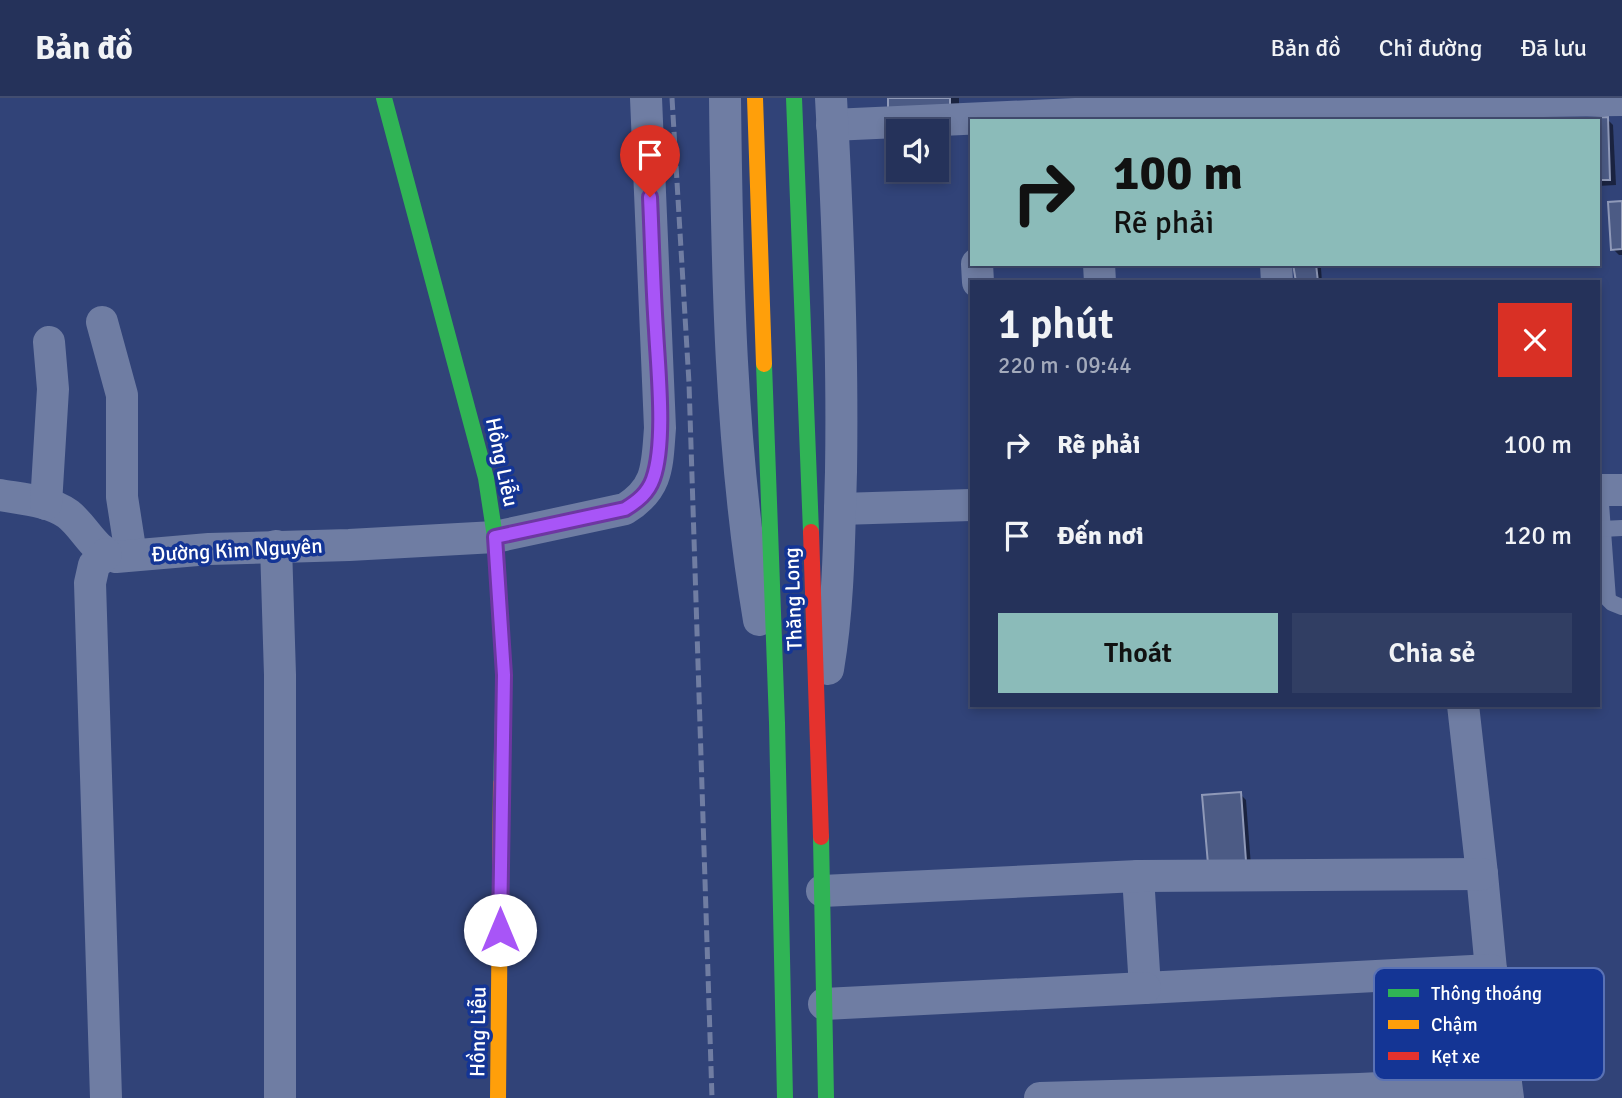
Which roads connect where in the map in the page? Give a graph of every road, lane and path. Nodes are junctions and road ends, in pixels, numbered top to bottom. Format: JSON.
{"nodes":[{"id":1,"x":384,"y":98,"type":"edge"},
{"id":2,"x":646,"y":98,"type":"edge"},
{"id":3,"x":725,"y":98,"type":"edge"},
{"id":4,"x":755,"y":98,"type":"edge"},
{"id":5,"x":794,"y":98,"type":"edge"},
{"id":6,"x":1472,"y":100,"type":"edge"},
{"id":7,"x":1622,"y":100,"type":"edge"},
{"id":8,"x":1206,"y":103,"type":"edge"},
{"id":9,"x":1281,"y":107,"type":"edge"},
{"id":10,"x":831,"y":111,"type":"edge"},
{"id":11,"x":1008,"y":119,"type":"edge"},
{"id":12,"x":970,"y":122,"type":"edge"},
{"id":13,"x":102,"y":322,"type":"dead end"},
{"id":14,"x":48,"y":342,"type":"dead end"},
{"id":15,"x":1606,"y":490,"type":"edge"},
{"id":16,"x":0,"y":495,"type":"edge"},
{"id":17,"x":46,"y":504,"type":"junction"},
{"id":18,"x":970,"y":505,"type":"edge"},
{"id":19,"x":840,"y":509,"type":"junction"},
{"id":20,"x":1622,"y":528,"type":"edge"},
{"id":21,"x":1602,"y":529,"type":"junction"},
{"id":22,"x":495,"y":537,"type":"junction"},
{"id":23,"x":276,"y":546,"type":"junction"},
{"id":24,"x":119,"y":555,"type":"junction"},
{"id":25,"x":1622,"y":607,"type":"edge"},
{"id":26,"x":1463,"y":707,"type":"edge"},
{"id":27,"x":819,"y":722,"type":"junction"},
{"id":28,"x":777,"y":723,"type":"junction"},
{"id":29,"x":1482,"y":874,"type":"junction"},
{"id":30,"x":1138,"y":877,"type":"junction"},
{"id":31,"x":821,"y":891,"type":"junction"},
{"id":32,"x":1490,"y":968,"type":"edge"},
{"id":33,"x":1374,"y":976,"type":"edge"},
{"id":34,"x":1145,"y":988,"type":"junction"},
{"id":35,"x":824,"y":1004,"type":"junction"},
{"id":36,"x":1507,"y":1090,"type":"edge"},
{"id":37,"x":106,"y":1098,"type":"edge"},
{"id":38,"x":280,"y":1098,"type":"edge"},
{"id":39,"x":498,"y":1098,"type":"edge"},
{"id":40,"x":785,"y":1098,"type":"edge"},
{"id":41,"x":826,"y":1098,"type":"edge"},
{"id":42,"x":1040,"y":1098,"type":"edge"}],
"edges":[{"from":1,"to":22,"type":"main road","name":"Hồng Liễu"},
{"from":2,"to":22,"type":"street","name":"Đường Kim Nguyên"},
{"from":3,"to":28,"type":"street"},
{"from":4,"to":28,"type":"main road","name":"Thăng Long"},
{"from":5,"to":27,"type":"main road","name":"Thăng Long"},
{"from":6,"to":7,"type":"street"},
{"from":6,"to":9,"type":"street"},
{"from":8,"to":9,"type":"street"},
{"from":8,"to":11,"type":"street"},
{"from":10,"to":12,"type":"street"},
{"from":10,"to":19,"type":"street"},
{"from":13,"to":24,"type":"street"},
{"from":14,"to":17,"type":"street"},
{"from":15,"to":21,"type":"lane"},
{"from":16,"to":17,"type":"street"},
{"from":17,"to":24,"type":"street"},
{"from":18,"to":19,"type":"street"},
{"from":19,"to":27,"type":"street"},
{"from":20,"to":21,"type":"lane"},
{"from":21,"to":25,"type":"lane"},
{"from":22,"to":23,"type":"street","name":"Đường Kim Nguyên"},
{"from":22,"to":39,"type":"main road","name":"Hồng Liễu"},
{"from":23,"to":24,"type":"street","name":"Đường Kim Nguyên"},
{"from":23,"to":38,"type":"street"},
{"from":24,"to":37,"type":"street"},
{"from":26,"to":29,"type":"street"},
{"from":27,"to":31,"type":"main road","name":"Thăng Long"},
{"from":28,"to":40,"type":"main road","name":"Thăng Long"},
{"from":29,"to":30,"type":"street"},
{"from":29,"to":32,"type":"street"},
{"from":30,"to":31,"type":"street"},
{"from":30,"to":34,"type":"street"},
{"from":31,"to":35,"type":"main road","name":"Thăng Long"},
{"from":33,"to":34,"type":"street"},
{"from":34,"to":35,"type":"street"},
{"from":35,"to":41,"type":"main road","name":"Thăng Long"},
{"from":36,"to":42,"type":"street"}]}
